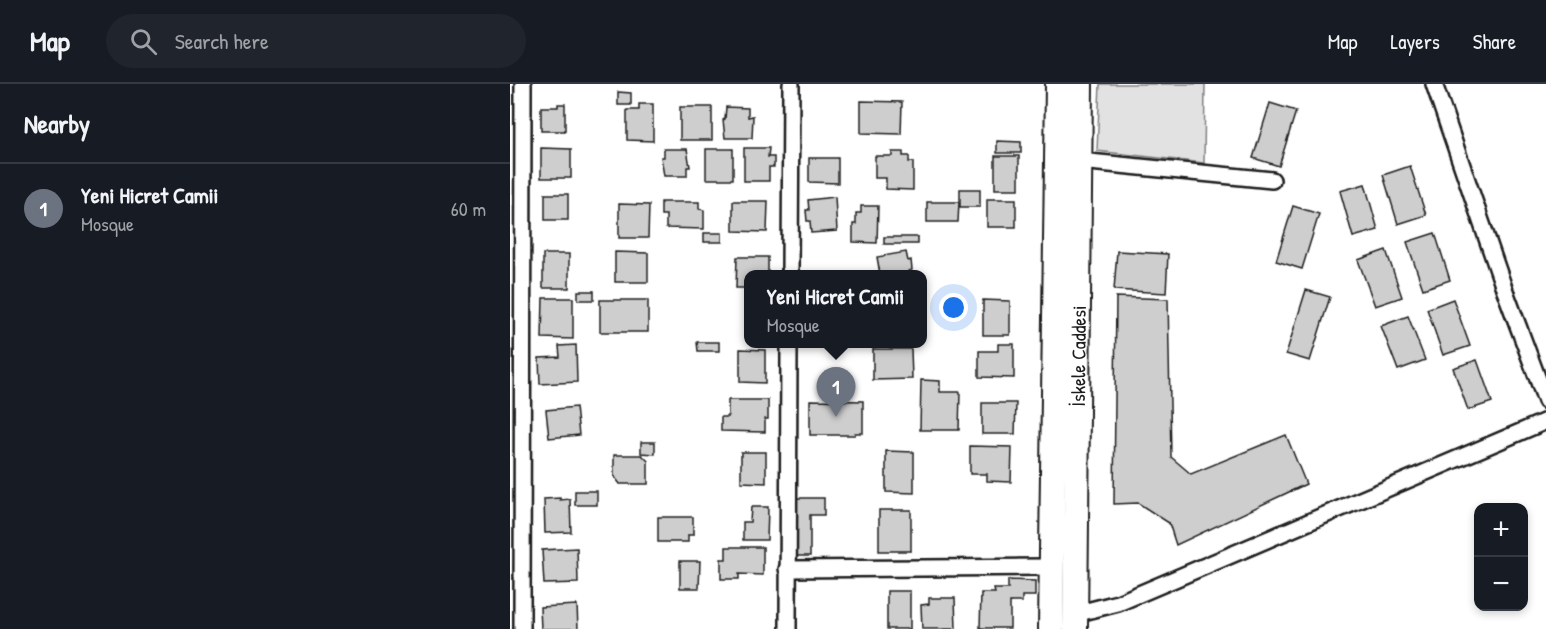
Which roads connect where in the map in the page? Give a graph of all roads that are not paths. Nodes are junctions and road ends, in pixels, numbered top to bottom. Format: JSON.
{"nodes":[{"id":1,"x":523,"y":84,"type":"edge"},
{"id":2,"x":791,"y":84,"type":"edge"},
{"id":3,"x":1058,"y":84,"type":"edge"},
{"id":4,"x":1080,"y":84,"type":"edge"},
{"id":5,"x":1434,"y":84,"type":"edge"},
{"id":6,"x":1079,"y":161,"type":"junction"},
{"id":7,"x":1272,"y":180,"type":"dead end"},
{"id":8,"x":790,"y":270,"type":"edge"},
{"id":9,"x":789,"y":348,"type":"edge"},
{"id":10,"x":1546,"y":401,"type":"edge"},
{"id":11,"x":1546,"y":421,"type":"edge"},
{"id":12,"x":1052,"y":567,"type":"junction"},
{"id":13,"x":787,"y":569,"type":"junction"},
{"id":14,"x":516,"y":601,"type":"edge"},
{"id":15,"x":1075,"y":621,"type":"edge"},
{"id":16,"x":522,"y":629,"type":"edge"},
{"id":17,"x":788,"y":629,"type":"edge"},
{"id":18,"x":1051,"y":629,"type":"edge"}],
"edges":[{"from":1,"to":14,"type":"street"},
{"from":2,"to":8,"type":"street"},
{"from":3,"to":12,"type":"main road"},
{"from":4,"to":6,"type":"main road","name":"İskele Caddesi"},
{"from":5,"to":10,"type":"street"},
{"from":6,"to":7,"type":"street"},
{"from":6,"to":15,"type":"main road","name":"İskele Caddesi"},
{"from":9,"to":13,"type":"street"},
{"from":11,"to":15,"type":"street"},
{"from":12,"to":13,"type":"street"},
{"from":12,"to":18,"type":"main road"},
{"from":13,"to":17,"type":"street"},
{"from":14,"to":16,"type":"street"}]}
